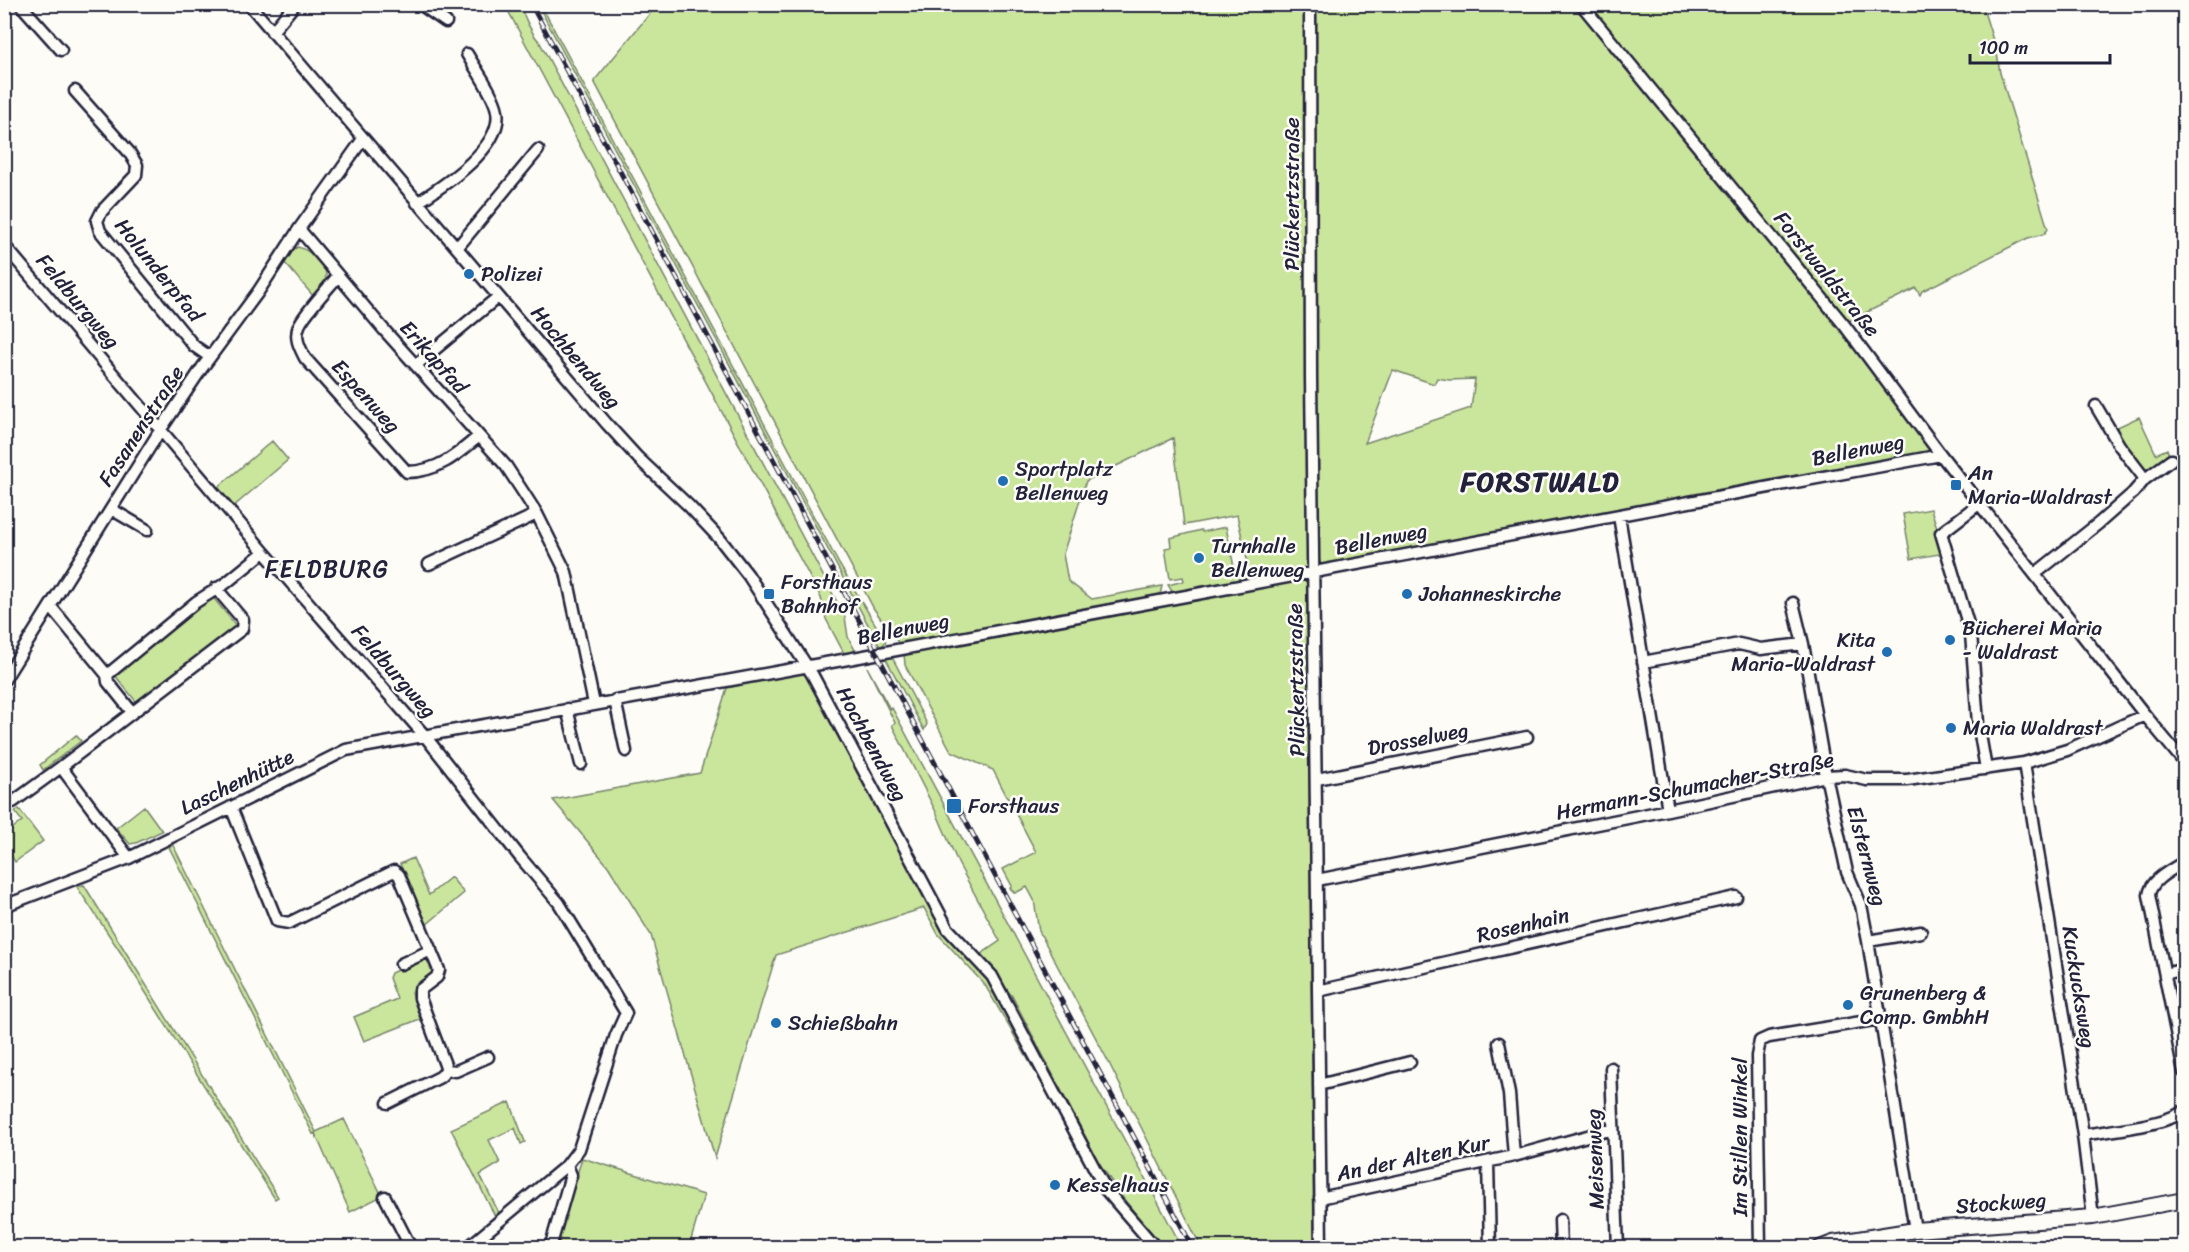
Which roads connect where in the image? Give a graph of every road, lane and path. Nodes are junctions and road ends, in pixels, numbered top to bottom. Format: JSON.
{"nodes":[{"id":1,"x":20,"y":4,"type":"edge"},
{"id":2,"x":249,"y":4,"type":"edge"},
{"id":3,"x":295,"y":4,"type":"edge"},
{"id":4,"x":420,"y":4,"type":"edge"},
{"id":5,"x":1310,"y":4,"type":"edge"},
{"id":6,"x":1581,"y":4,"type":"edge"},
{"id":7,"x":446,"y":22,"type":"dead end"},
{"id":8,"x":272,"y":32,"type":"junction"},
{"id":9,"x":61,"y":50,"type":"dead end"},
{"id":10,"x":467,"y":54,"type":"dead end"},
{"id":11,"x":75,"y":91,"type":"dead end"},
{"id":12,"x":363,"y":139,"type":"junction"},
{"id":13,"x":538,"y":150,"type":"dead end"},
{"id":14,"x":417,"y":203,"type":"junction"},
{"id":15,"x":299,"y":229,"type":"junction"},
{"id":16,"x":4,"y":244,"type":"edge"},
{"id":17,"x":457,"y":248,"type":"junction"},
{"id":18,"x":338,"y":276,"type":"junction"},
{"id":19,"x":498,"y":297,"type":"junction"},
{"id":20,"x":207,"y":361,"type":"junction"},
{"id":21,"x":416,"y":365,"type":"junction"},
{"id":22,"x":2096,"y":406,"type":"dead end"},
{"id":23,"x":161,"y":429,"type":"junction"},
{"id":24,"x":479,"y":436,"type":"junction"},
{"id":25,"x":1941,"y":455,"type":"junction"},
{"id":26,"x":2171,"y":460,"type":"dead end"},
{"id":27,"x":2145,"y":479,"type":"junction"},
{"id":28,"x":1980,"y":503,"type":"junction"},
{"id":29,"x":111,"y":509,"type":"junction"},
{"id":30,"x":537,"y":514,"type":"junction"},
{"id":31,"x":1619,"y":516,"type":"junction"},
{"id":32,"x":147,"y":530,"type":"dead end"},
{"id":33,"x":264,"y":552,"type":"junction"},
{"id":34,"x":429,"y":564,"type":"dead end"},
{"id":35,"x":1314,"y":572,"type":"junction"},
{"id":36,"x":2035,"y":574,"type":"junction"},
{"id":37,"x":216,"y":588,"type":"junction"},
{"id":38,"x":1793,"y":603,"type":"dead end"},
{"id":39,"x":51,"y":606,"type":"junction"},
{"id":40,"x":1803,"y":644,"type":"junction"},
{"id":41,"x":1643,"y":662,"type":"junction"},
{"id":42,"x":806,"y":666,"type":"junction"},
{"id":43,"x":107,"y":675,"type":"junction"},
{"id":44,"x":4,"y":680,"type":"edge"},
{"id":45,"x":615,"y":700,"type":"junction"},
{"id":46,"x":594,"y":704,"type":"junction"},
{"id":47,"x":567,"y":709,"type":"junction"},
{"id":48,"x":132,"y":712,"type":"junction"},
{"id":49,"x":2145,"y":715,"type":"junction"},
{"id":50,"x":495,"y":723,"type":"joint"},
{"id":51,"x":425,"y":736,"type":"junction"},
{"id":52,"x":1527,"y":738,"type":"dead end"},
{"id":53,"x":626,"y":751,"type":"dead end"},
{"id":54,"x":2184,"y":762,"type":"edge"},
{"id":55,"x":2024,"y":763,"type":"junction"},
{"id":56,"x":581,"y":764,"type":"dead end"},
{"id":57,"x":61,"y":767,"type":"junction"},
{"id":58,"x":1986,"y":769,"type":"junction"},
{"id":59,"x":1826,"y":776,"type":"junction"},
{"id":60,"x":1317,"y":779,"type":"junction"},
{"id":61,"x":13,"y":802,"type":"dead end"},
{"id":62,"x":231,"y":807,"type":"junction"},
{"id":63,"x":1668,"y":810,"type":"junction"},
{"id":64,"x":129,"y":858,"type":"junction"},
{"id":65,"x":2184,"y":862,"type":"edge"},
{"id":66,"x":1317,"y":880,"type":"junction"},
{"id":67,"x":1736,"y":897,"type":"dead end"},
{"id":68,"x":4,"y":906,"type":"edge"},
{"id":69,"x":1921,"y":932,"type":"dead end"},
{"id":70,"x":1868,"y":941,"type":"junction"},
{"id":71,"x":431,"y":950,"type":"junction"},
{"id":72,"x":401,"y":964,"type":"dead end"},
{"id":73,"x":2184,"y":969,"type":"edge"},
{"id":74,"x":2165,"y":974,"type":"junction"},
{"id":75,"x":1318,"y":991,"type":"junction"},
{"id":76,"x":1880,"y":1019,"type":"junction"},
{"id":77,"x":1499,"y":1042,"type":"dead end"},
{"id":78,"x":489,"y":1057,"type":"dead end"},
{"id":79,"x":1410,"y":1062,"type":"dead end"},
{"id":80,"x":1611,"y":1068,"type":"dead end"},
{"id":81,"x":447,"y":1070,"type":"junction"},
{"id":82,"x":2184,"y":1072,"type":"edge"},
{"id":83,"x":1319,"y":1085,"type":"junction"},
{"id":84,"x":388,"y":1103,"type":"dead end"},
{"id":85,"x":2184,"y":1110,"type":"edge"},
{"id":86,"x":1613,"y":1129,"type":"junction"},
{"id":87,"x":2083,"y":1135,"type":"junction"},
{"id":88,"x":1514,"y":1156,"type":"junction"},
{"id":89,"x":1488,"y":1162,"type":"junction"},
{"id":90,"x":567,"y":1164,"type":"junction"},
{"id":91,"x":385,"y":1197,"type":"dead end"},
{"id":92,"x":1320,"y":1198,"type":"junction"},
{"id":93,"x":2184,"y":1200,"type":"edge"},
{"id":94,"x":2093,"y":1217,"type":"junction"},
{"id":95,"x":1560,"y":1220,"type":"dead end"},
{"id":96,"x":1915,"y":1230,"type":"junction"},
{"id":97,"x":411,"y":1248,"type":"edge"},
{"id":98,"x":466,"y":1248,"type":"edge"},
{"id":99,"x":549,"y":1248,"type":"edge"},
{"id":100,"x":1156,"y":1248,"type":"edge"},
{"id":101,"x":1321,"y":1248,"type":"edge"},
{"id":102,"x":1490,"y":1248,"type":"edge"},
{"id":103,"x":1561,"y":1248,"type":"edge"},
{"id":104,"x":1618,"y":1248,"type":"edge"},
{"id":105,"x":1760,"y":1248,"type":"edge"},
{"id":106,"x":1820,"y":1248,"type":"edge"}],
"edges":[{"from":1,"to":9,"type":"street"},
{"from":2,"to":8,"type":"street","name":"Hochbendweg"},
{"from":3,"to":8,"type":"street"},
{"from":4,"to":7,"type":"street"},
{"from":5,"to":35,"type":"street","name":"Plückertzstraße"},
{"from":6,"to":25,"type":"street","name":"Forstwaldstraße"},
{"from":8,"to":12,"type":"street","name":"Hochbendweg"},
{"from":10,"to":14,"type":"street"},
{"from":11,"to":20,"type":"street","name":"Holunderpfad"},
{"from":12,"to":14,"type":"street","name":"Hochbendweg"},
{"from":12,"to":15,"type":"street","name":"Holunderpfad"},
{"from":13,"to":17,"type":"street"},
{"from":14,"to":17,"type":"street","name":"Hochbendweg"},
{"from":15,"to":18,"type":"street","name":"Erikapfad"},
{"from":15,"to":20,"type":"street","name":"Holunderpfad"},
{"from":16,"to":23,"type":"street","name":"Feldburgweg"},
{"from":17,"to":19,"type":"street","name":"Hochbendweg"},
{"from":18,"to":21,"type":"street","name":"Erikapfad"},
{"from":18,"to":24,"type":"street","name":"Espenweg"},
{"from":19,"to":21,"type":"street"},
{"from":19,"to":42,"type":"street","name":"Hochbendweg"},
{"from":20,"to":23,"type":"street","name":"Fasanenstraße"},
{"from":21,"to":24,"type":"street","name":"Erikapfad"},
{"from":22,"to":27,"type":"street"},
{"from":23,"to":29,"type":"street","name":"Fasanenstraße"},
{"from":23,"to":33,"type":"street","name":"Feldburgweg"},
{"from":24,"to":30,"type":"street","name":"Erikapfad"},
{"from":25,"to":28,"type":"street","name":"Forstwaldstraße"},
{"from":25,"to":31,"type":"street","name":"Bellenweg"},
{"from":26,"to":27,"type":"street"},
{"from":27,"to":36,"type":"street"},
{"from":28,"to":36,"type":"street","name":"Forstwaldstraße"},
{"from":28,"to":58,"type":"street"},
{"from":29,"to":32,"type":"street","name":"Fasanenstraße"},
{"from":29,"to":39,"type":"street","name":"Fasanenstraße"},
{"from":30,"to":34,"type":"street"},
{"from":30,"to":46,"type":"street","name":"Erikapfad"},
{"from":31,"to":35,"type":"street","name":"Bellenweg"},
{"from":31,"to":41,"type":"street"},
{"from":33,"to":37,"type":"street"},
{"from":33,"to":51,"type":"street","name":"Feldburgweg"},
{"from":35,"to":42,"type":"street","name":"Bellenweg"},
{"from":35,"to":60,"type":"street","name":"Plückertzstraße"},
{"from":36,"to":49,"type":"street","name":"Forstwaldstraße"},
{"from":37,"to":43,"type":"street"},
{"from":37,"to":48,"type":"street"},
{"from":38,"to":40,"type":"street","name":"Elsternweg"},
{"from":39,"to":43,"type":"street"},
{"from":39,"to":44,"type":"street","name":"Fasanenstraße"},
{"from":40,"to":41,"type":"street"},
{"from":40,"to":59,"type":"street","name":"Elsternweg"},
{"from":41,"to":63,"type":"street"},
{"from":42,"to":45,"type":"street","name":"Bellenweg"},
{"from":42,"to":100,"type":"street","name":"Hochbendweg"},
{"from":43,"to":48,"type":"street"},
{"from":45,"to":46,"type":"street","name":"Bellenweg"},
{"from":45,"to":53,"type":"street"},
{"from":46,"to":47,"type":"street","name":"Bellenweg"},
{"from":47,"to":50,"type":"street","name":"Bellenweg"},
{"from":47,"to":56,"type":"street"},
{"from":48,"to":57,"type":"street"},
{"from":49,"to":54,"type":"street","name":"Forstwaldstraße"},
{"from":49,"to":55,"type":"street","name":"Hermann-Schumacher-Straße"},
{"from":50,"to":51,"type":"street","name":"Laschenhütte"},
{"from":51,"to":62,"type":"street","name":"Laschenhütte"},
{"from":51,"to":90,"type":"street","name":"Feldburgweg"},
{"from":52,"to":60,"type":"street","name":"Drosselweg"},
{"from":55,"to":58,"type":"street","name":"Hermann-Schumacher-Straße"},
{"from":55,"to":87,"type":"street","name":"Kuckucksweg"},
{"from":57,"to":61,"type":"street"},
{"from":57,"to":64,"type":"street"},
{"from":58,"to":59,"type":"street","name":"Hermann-Schumacher-Straße"},
{"from":59,"to":63,"type":"street","name":"Hermann-Schumacher-Straße"},
{"from":59,"to":70,"type":"street","name":"Elsternweg"},
{"from":60,"to":66,"type":"street","name":"Plückertzstraße"},
{"from":62,"to":64,"type":"street","name":"Laschenhütte"},
{"from":62,"to":71,"type":"street"},
{"from":63,"to":66,"type":"street","name":"Hermann-Schumacher-Straße"},
{"from":64,"to":68,"type":"street","name":"Laschenhütte"},
{"from":65,"to":74,"type":"street"},
{"from":66,"to":75,"type":"street","name":"Plückertzstraße"},
{"from":67,"to":75,"type":"street","name":"Rosenhain"},
{"from":69,"to":70,"type":"street"},
{"from":70,"to":76,"type":"street","name":"Elsternweg"},
{"from":71,"to":72,"type":"street"},
{"from":71,"to":81,"type":"street"},
{"from":73,"to":74,"type":"street"},
{"from":74,"to":82,"type":"street"},
{"from":75,"to":83,"type":"street","name":"Plückertzstraße"},
{"from":76,"to":96,"type":"street","name":"Elsternweg"},
{"from":76,"to":105,"type":"street","name":"Im Stillen Winkel"},
{"from":77,"to":88,"type":"street","name":"An der Alten Kur"},
{"from":78,"to":81,"type":"street"},
{"from":79,"to":83,"type":"street"},
{"from":80,"to":86,"type":"street","name":"Meisenweg"},
{"from":81,"to":84,"type":"street"},
{"from":83,"to":92,"type":"street","name":"Plückertzstraße"},
{"from":85,"to":87,"type":"street"},
{"from":86,"to":88,"type":"street","name":"An der Alten Kur"},
{"from":86,"to":104,"type":"street","name":"Meisenweg"},
{"from":87,"to":94,"type":"street","name":"Kuckucksweg"},
{"from":88,"to":89,"type":"street","name":"An der Alten Kur"},
{"from":89,"to":92,"type":"street","name":"An der Alten Kur"},
{"from":89,"to":102,"type":"street"},
{"from":90,"to":98,"type":"street","name":"Feldburgweg"},
{"from":90,"to":99,"type":"street","name":"Feldburgweg"},
{"from":91,"to":97,"type":"street"},
{"from":92,"to":101,"type":"street","name":"Plückertzstraße"},
{"from":93,"to":94,"type":"street","name":"Stockweg"},
{"from":94,"to":96,"type":"street","name":"Stockweg"},
{"from":95,"to":103,"type":"street"},
{"from":96,"to":106,"type":"street","name":"Stockweg"}]}
